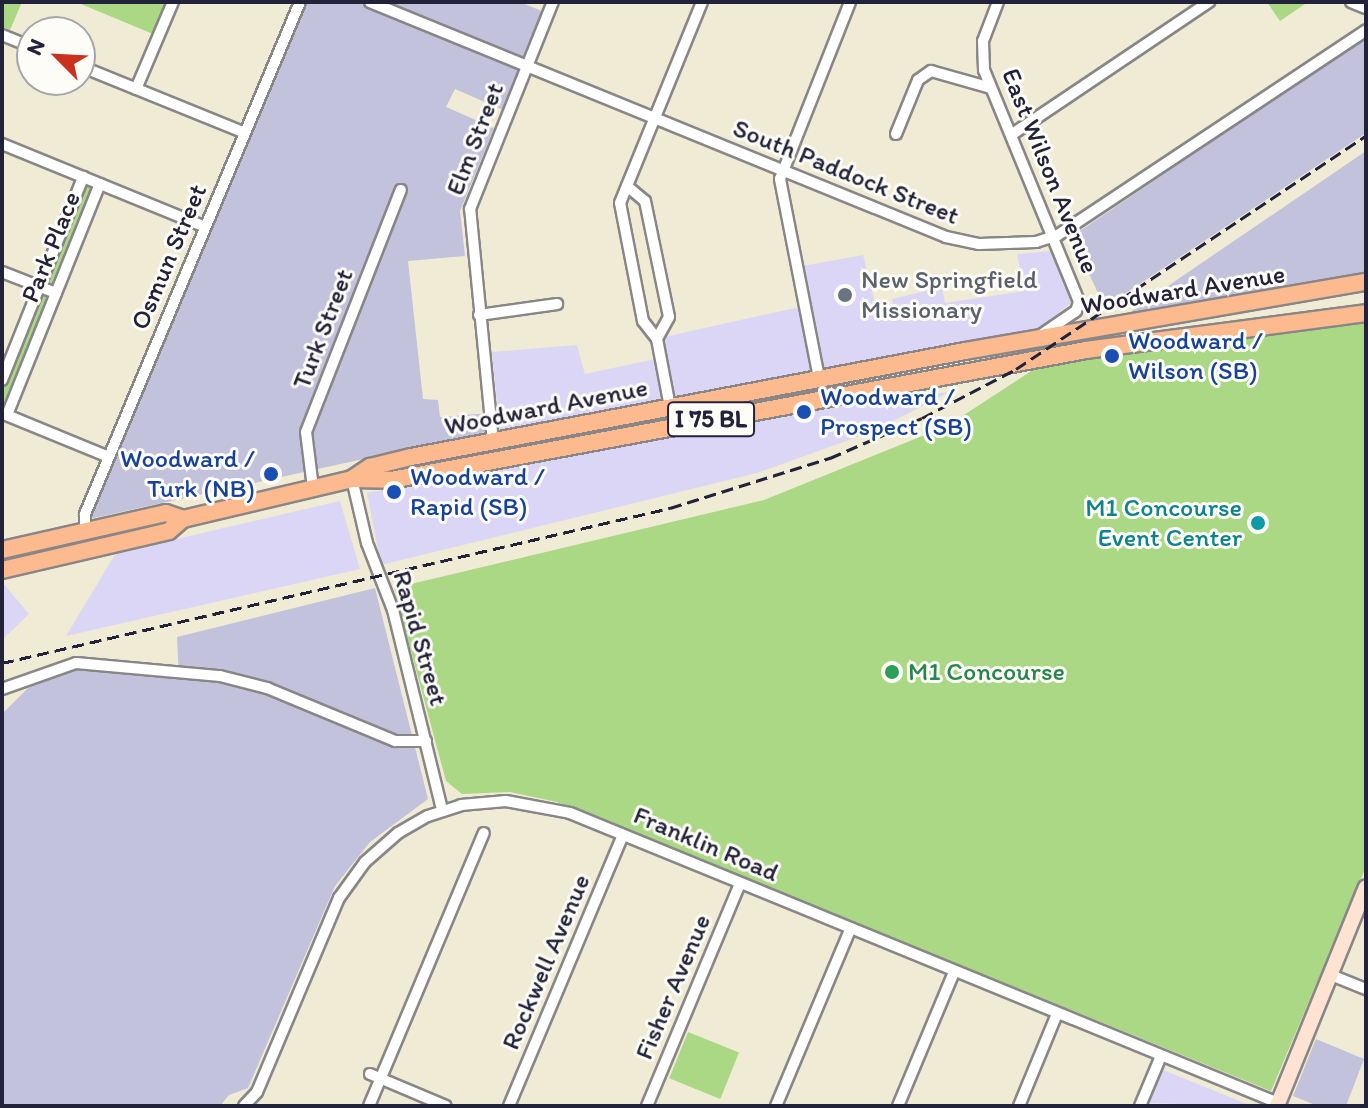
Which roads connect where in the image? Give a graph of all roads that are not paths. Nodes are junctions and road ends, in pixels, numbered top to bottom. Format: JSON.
{"nodes":[{"id":1,"x":173,"y":2,"type":"edge"},
{"id":2,"x":300,"y":2,"type":"edge"},
{"id":3,"x":370,"y":2,"type":"edge"},
{"id":4,"x":553,"y":2,"type":"edge"},
{"id":5,"x":702,"y":2,"type":"edge"},
{"id":6,"x":850,"y":2,"type":"edge"},
{"id":7,"x":998,"y":2,"type":"edge"},
{"id":8,"x":1209,"y":2,"type":"edge"},
{"id":9,"x":1351,"y":2,"type":"edge"},
{"id":10,"x":1366,"y":8,"type":"edge"},
{"id":11,"x":1366,"y":30,"type":"edge"},
{"id":12,"x":527,"y":66,"type":"junction"},
{"id":13,"x":96,"y":73,"type":"edge"},
{"id":14,"x":991,"y":88,"type":"junction"},
{"id":15,"x":136,"y":89,"type":"junction"},
{"id":16,"x":655,"y":118,"type":"junction"},
{"id":17,"x":245,"y":133,"type":"junction"},
{"id":18,"x":896,"y":134,"type":"dead end"},
{"id":19,"x":1011,"y":135,"type":"junction"},
{"id":20,"x":2,"y":144,"type":"edge"},
{"id":21,"x":782,"y":169,"type":"junction"},
{"id":22,"x":83,"y":177,"type":"junction"},
{"id":23,"x":100,"y":184,"type":"junction"},
{"id":24,"x":627,"y":186,"type":"junction"},
{"id":25,"x":401,"y":190,"type":"dead end"},
{"id":26,"x":205,"y":227,"type":"junction"},
{"id":27,"x":1053,"y":238,"type":"junction"},
{"id":28,"x":2,"y":272,"type":"edge"},
{"id":29,"x":1366,"y":282,"type":"edge"},
{"id":30,"x":39,"y":286,"type":"junction"},
{"id":31,"x":56,"y":293,"type":"junction"},
{"id":32,"x":557,"y":304,"type":"dead end"},
{"id":33,"x":1366,"y":313,"type":"edge"},
{"id":34,"x":479,"y":315,"type":"junction"},
{"id":35,"x":1037,"y":338,"type":"junction"},
{"id":36,"x":657,"y":339,"type":"junction"},
{"id":37,"x":819,"y":378,"type":"junction"},
{"id":38,"x":2,"y":380,"type":"edge"},
{"id":39,"x":670,"y":407,"type":"junction"},
{"id":40,"x":4,"y":414,"type":"edge"},
{"id":41,"x":714,"y":419,"type":"junction"},
{"id":42,"x":605,"y":439,"type":"junction"},
{"id":43,"x":493,"y":442,"type":"junction"},
{"id":44,"x":109,"y":457,"type":"junction"},
{"id":45,"x":352,"y":479,"type":"junction"},
{"id":46,"x":313,"y":488,"type":"junction"},
{"id":47,"x":183,"y":519,"type":"junction"},
{"id":48,"x":85,"y":530,"type":"junction"},
{"id":49,"x":2,"y":550,"type":"edge"},
{"id":50,"x":2,"y":570,"type":"edge"},
{"id":51,"x":2,"y":689,"type":"edge"},
{"id":52,"x":426,"y":741,"type":"junction"},
{"id":53,"x":442,"y":810,"type":"junction"},
{"id":54,"x":484,"y":833,"type":"dead end"},
{"id":55,"x":623,"y":835,"type":"junction"},
{"id":56,"x":740,"y":884,"type":"junction"},
{"id":57,"x":1366,"y":887,"type":"edge"},
{"id":58,"x":850,"y":930,"type":"junction"},
{"id":59,"x":954,"y":972,"type":"junction"},
{"id":60,"x":1331,"y":975,"type":"junction"},
{"id":61,"x":1366,"y":989,"type":"edge"},
{"id":62,"x":1057,"y":1014,"type":"junction"},
{"id":63,"x":1161,"y":1056,"type":"junction"},
{"id":64,"x":375,"y":1076,"type":"junction"},
{"id":65,"x":1280,"y":1105,"type":"edge"},
{"id":66,"x":244,"y":1106,"type":"edge"},
{"id":67,"x":369,"y":1106,"type":"edge"},
{"id":68,"x":446,"y":1106,"type":"edge"},
{"id":69,"x":509,"y":1106,"type":"edge"},
{"id":70,"x":647,"y":1106,"type":"edge"},
{"id":71,"x":776,"y":1106,"type":"edge"},
{"id":72,"x":898,"y":1106,"type":"edge"},
{"id":73,"x":1019,"y":1106,"type":"edge"},
{"id":74,"x":1140,"y":1106,"type":"edge"}],
"edges":[{"from":1,"to":15,"type":"street"},
{"from":2,"to":17,"type":"street","name":"Osmun Street"},
{"from":3,"to":12,"type":"street","name":"South Paddock Street"},
{"from":4,"to":12,"type":"street","name":"Elm Street"},
{"from":5,"to":16,"type":"street"},
{"from":6,"to":21,"type":"street"},
{"from":7,"to":14,"type":"street","name":"East Wilson Avenue"},
{"from":8,"to":19,"type":"street"},
{"from":9,"to":10,"type":"street"},
{"from":11,"to":27,"type":"street"},
{"from":12,"to":16,"type":"street","name":"South Paddock Street"},
{"from":12,"to":34,"type":"street","name":"Elm Street"},
{"from":13,"to":15,"type":"street"},
{"from":14,"to":18,"type":"street"},
{"from":14,"to":19,"type":"street","name":"East Wilson Avenue"},
{"from":15,"to":17,"type":"street"},
{"from":16,"to":21,"type":"street","name":"South Paddock Street"},
{"from":16,"to":24,"type":"street"},
{"from":17,"to":26,"type":"street","name":"Osmun Street"},
{"from":19,"to":27,"type":"street","name":"East Wilson Avenue"},
{"from":20,"to":22,"type":"street"},
{"from":21,"to":27,"type":"street","name":"South Paddock Street"},
{"from":21,"to":37,"type":"street"},
{"from":22,"to":23,"type":"street"},
{"from":22,"to":30,"type":"street","name":"Park Place"},
{"from":23,"to":26,"type":"street"},
{"from":23,"to":31,"type":"street","name":"Park Place"},
{"from":24,"to":36,"type":"street"},
{"from":24,"to":36,"type":"street"},
{"from":25,"to":46,"type":"street","name":"Turk Street"},
{"from":26,"to":44,"type":"street","name":"Osmun Street"},
{"from":27,"to":35,"type":"street","name":"East Wilson Avenue"},
{"from":28,"to":30,"type":"street"},
{"from":29,"to":35,"type":"main road","name":"Woodward Avenue","number":"I 75 BL"},
{"from":30,"to":31,"type":"street"},
{"from":30,"to":38,"type":"street","name":"Park Place"},
{"from":31,"to":40,"type":"street","name":"Park Place"},
{"from":32,"to":34,"type":"street"},
{"from":33,"to":41,"type":"main road","name":"Woodward Avenue","number":"I 75 BL"},
{"from":34,"to":43,"type":"street","name":"Elm Street"},
{"from":35,"to":37,"type":"main road","name":"Woodward Avenue","number":"I 75 BL"},
{"from":36,"to":39,"type":"street"},
{"from":37,"to":39,"type":"main road","name":"Woodward Avenue","number":"I 75 BL"},
{"from":37,"to":41,"type":"main road"},
{"from":39,"to":42,"type":"main road"},
{"from":39,"to":43,"type":"main road","name":"Woodward Avenue","number":"I 75 BL"},
{"from":40,"to":44,"type":"street"},
{"from":41,"to":42,"type":"main road","name":"Woodward Avenue","number":"I 75 BL"},
{"from":42,"to":45,"type":"main road","name":"Woodward Avenue","number":"I 75 BL"},
{"from":43,"to":45,"type":"main road","name":"Woodward Avenue","number":"I 75 BL"},
{"from":44,"to":48,"type":"street","name":"Osmun Street"},
{"from":45,"to":46,"type":"main road","name":"Woodward Avenue","number":"I 75 BL"},
{"from":45,"to":52,"type":"street","name":"Rapid Street"},
{"from":46,"to":47,"type":"main road","name":"Woodward Avenue","number":"I 75 BL"},
{"from":47,"to":48,"type":"main road","name":"Woodward Avenue","number":"I 75 BL"},
{"from":47,"to":50,"type":"main road","name":"Woodward Avenue","number":"I 75 BL"},
{"from":48,"to":49,"type":"main road","name":"Woodward Avenue","number":"I 75 BL"},
{"from":51,"to":52,"type":"street"},
{"from":52,"to":53,"type":"street","name":"Rapid Street"},
{"from":53,"to":55,"type":"street","name":"Franklin Road"},
{"from":53,"to":66,"type":"street","name":"Franklin Road"},
{"from":54,"to":64,"type":"street"},
{"from":55,"to":56,"type":"street","name":"Franklin Road"},
{"from":55,"to":69,"type":"street","name":"Rockwell Avenue"},
{"from":56,"to":58,"type":"street","name":"Franklin Road"},
{"from":56,"to":70,"type":"street","name":"Fisher Avenue"},
{"from":57,"to":60,"type":"street"},
{"from":58,"to":59,"type":"street","name":"Franklin Road"},
{"from":58,"to":71,"type":"street"},
{"from":59,"to":62,"type":"street","name":"Franklin Road"},
{"from":59,"to":72,"type":"street"},
{"from":60,"to":61,"type":"street"},
{"from":60,"to":65,"type":"street"},
{"from":62,"to":63,"type":"street","name":"Franklin Road"},
{"from":62,"to":73,"type":"street"},
{"from":63,"to":65,"type":"street","name":"Franklin Road"},
{"from":63,"to":74,"type":"street"},
{"from":64,"to":67,"type":"street"},
{"from":64,"to":68,"type":"street"}]}
